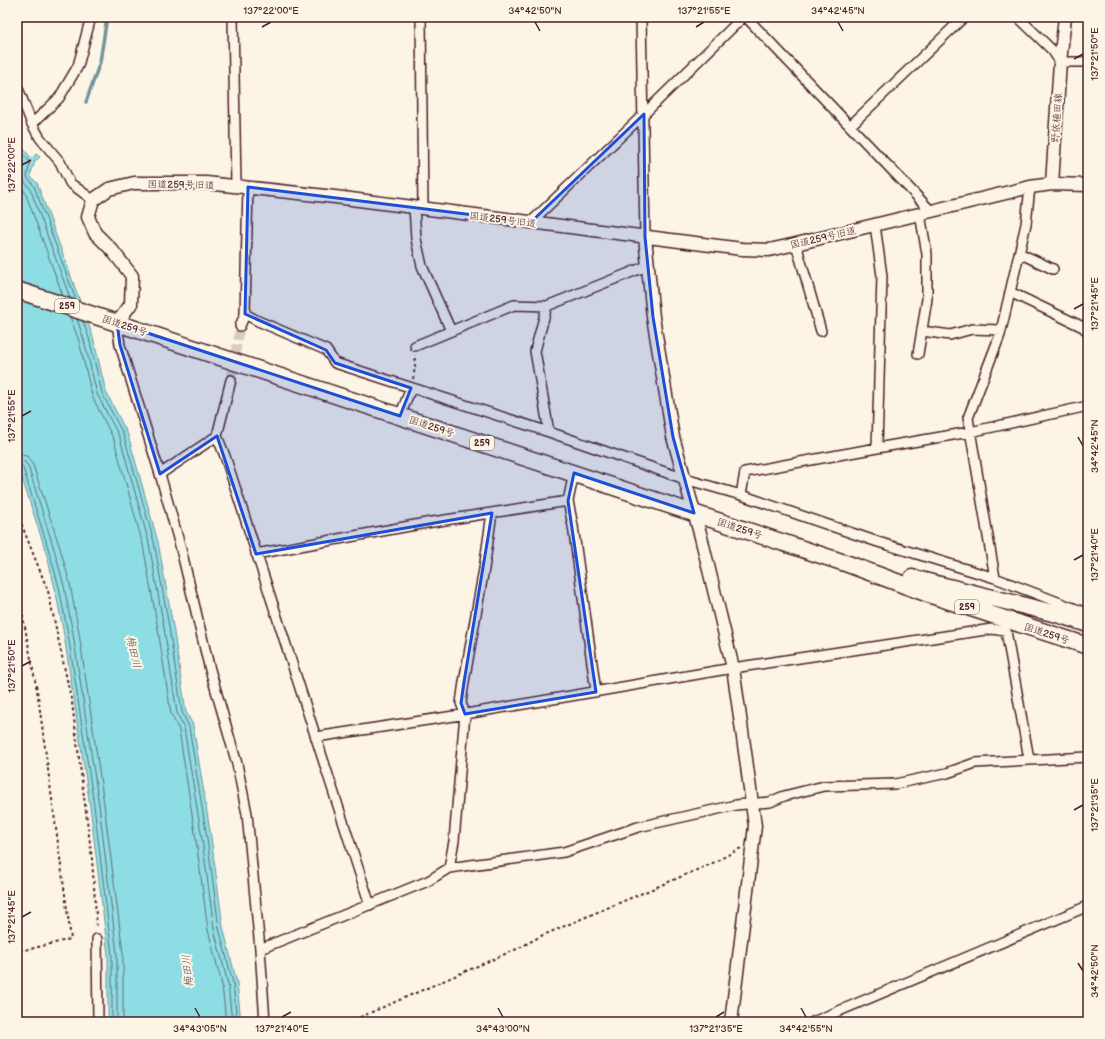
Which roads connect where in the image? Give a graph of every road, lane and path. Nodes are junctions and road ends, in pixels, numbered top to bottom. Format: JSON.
{"nodes":[{"id":1,"x":91,"y":17,"type":"edge"},
{"id":2,"x":233,"y":17,"type":"edge"},
{"id":3,"x":421,"y":17,"type":"edge"},
{"id":4,"x":641,"y":17,"type":"edge"},
{"id":5,"x":743,"y":17,"type":"edge"},
{"id":6,"x":746,"y":17,"type":"edge"},
{"id":7,"x":964,"y":17,"type":"edge"},
{"id":8,"x":1018,"y":17,"type":"edge"},
{"id":9,"x":1065,"y":17,"type":"edge"},
{"id":10,"x":1060,"y":62,"type":"junction"},
{"id":11,"x":1088,"y":62,"type":"edge"},
{"id":12,"x":17,"y":86,"type":"edge"},
{"id":13,"x":644,"y":114,"type":"junction"},
{"id":14,"x":32,"y":124,"type":"junction"},
{"id":15,"x":850,"y":126,"type":"junction"},
{"id":16,"x":1052,"y":184,"type":"junction"},
{"id":17,"x":1088,"y":185,"type":"edge"},
{"id":18,"x":242,"y":187,"type":"junction"},
{"id":19,"x":1030,"y":187,"type":"junction"},
{"id":20,"x":93,"y":200,"type":"junction"},
{"id":21,"x":418,"y":208,"type":"junction"},
{"id":22,"x":925,"y":212,"type":"junction"},
{"id":23,"x":531,"y":222,"type":"junction"},
{"id":24,"x":875,"y":225,"type":"junction"},
{"id":25,"x":645,"y":237,"type":"junction"},
{"id":26,"x":796,"y":244,"type":"junction"},
{"id":27,"x":1019,"y":253,"type":"junction"},
{"id":28,"x":647,"y":266,"type":"junction"},
{"id":29,"x":1053,"y":269,"type":"dead end"},
{"id":30,"x":17,"y":290,"type":"edge"},
{"id":31,"x":1010,"y":292,"type":"junction"},
{"id":32,"x":547,"y":306,"type":"junction"},
{"id":33,"x":245,"y":314,"type":"junction"},
{"id":34,"x":117,"y":323,"type":"junction"},
{"id":35,"x":240,"y":326,"type":"tunnel mouth"},
{"id":36,"x":1001,"y":330,"type":"junction"},
{"id":37,"x":450,"y":331,"type":"junction"},
{"id":38,"x":821,"y":331,"type":"dead end"},
{"id":39,"x":922,"y":331,"type":"junction"},
{"id":40,"x":1088,"y":332,"type":"edge"},
{"id":41,"x":415,"y":346,"type":"joint"},
{"id":42,"x":918,"y":354,"type":"dead end"},
{"id":43,"x":231,"y":380,"type":"tunnel mouth"},
{"id":44,"x":411,"y":388,"type":"junction"},
{"id":45,"x":1088,"y":406,"type":"edge"},
{"id":46,"x":400,"y":416,"type":"junction"},
{"id":47,"x":549,"y":432,"type":"junction"},
{"id":48,"x":970,"y":432,"type":"junction"},
{"id":49,"x":217,"y":436,"type":"junction"},
{"id":50,"x":877,"y":448,"type":"junction"},
{"id":51,"x":574,"y":473,"type":"junction"},
{"id":52,"x":160,"y":474,"type":"junction"},
{"id":53,"x":685,"y":479,"type":"junction"},
{"id":54,"x":741,"y":495,"type":"junction"},
{"id":55,"x":568,"y":501,"type":"junction"},
{"id":56,"x":17,"y":512,"type":"edge"},
{"id":57,"x":492,"y":513,"type":"junction"},
{"id":58,"x":694,"y":513,"type":"junction"},
{"id":59,"x":256,"y":554,"type":"junction"},
{"id":60,"x":848,"y":564,"type":"junction"},
{"id":61,"x":994,"y":578,"type":"junction"},
{"id":62,"x":17,"y":585,"type":"edge"},
{"id":63,"x":1088,"y":612,"type":"edge"},
{"id":64,"x":1088,"y":624,"type":"edge"},
{"id":65,"x":1088,"y":646,"type":"edge"},
{"id":66,"x":733,"y":668,"type":"junction"},
{"id":67,"x":596,"y":692,"type":"junction"},
{"id":68,"x":465,"y":714,"type":"junction"},
{"id":69,"x":316,"y":737,"type":"junction"},
{"id":70,"x":1088,"y":757,"type":"edge"},
{"id":71,"x":1030,"y":759,"type":"junction"},
{"id":72,"x":752,"y":803,"type":"junction"},
{"id":73,"x":753,"y":842,"type":"junction"},
{"id":74,"x":449,"y":868,"type":"junction"},
{"id":75,"x":370,"y":905,"type":"junction"},
{"id":76,"x":1088,"y":906,"type":"edge"},
{"id":77,"x":97,"y":939,"type":"joint"},
{"id":78,"x":260,"y":949,"type":"junction"},
{"id":79,"x":17,"y":951,"type":"edge"},
{"id":80,"x":98,"y":1022,"type":"edge"},
{"id":81,"x":265,"y":1022,"type":"edge"},
{"id":82,"x":349,"y":1022,"type":"edge"},
{"id":83,"x":731,"y":1022,"type":"edge"},
{"id":84,"x":813,"y":1022,"type":"edge"}],
"edges":[{"from":1,"to":14,"type":"street"},
{"from":2,"to":18,"type":"street"},
{"from":3,"to":21,"type":"street"},
{"from":4,"to":13,"type":"street"},
{"from":5,"to":13,"type":"street"},
{"from":6,"to":15,"type":"street"},
{"from":7,"to":15,"type":"street"},
{"from":8,"to":10,"type":"street"},
{"from":9,"to":10,"type":"street","name":"野依植田線"},
{"from":10,"to":11,"type":"street"},
{"from":10,"to":16,"type":"street","name":"野依植田線"},
{"from":12,"to":14,"type":"street"},
{"from":13,"to":23,"type":"street"},
{"from":13,"to":25,"type":"street"},
{"from":14,"to":20,"type":"street"},
{"from":15,"to":22,"type":"street"},
{"from":16,"to":17,"type":"street"},
{"from":16,"to":19,"type":"street","name":"国道259号旧道"},
{"from":18,"to":20,"type":"street","name":"国道259号旧道"},
{"from":18,"to":21,"type":"street","name":"国道259号旧道"},
{"from":18,"to":33,"type":"street"},
{"from":19,"to":22,"type":"street","name":"国道259号旧道"},
{"from":19,"to":27,"type":"street"},
{"from":20,"to":34,"type":"street"},
{"from":21,"to":23,"type":"street","name":"国道259号旧道"},
{"from":21,"to":37,"type":"street"},
{"from":22,"to":24,"type":"street","name":"国道259号旧道"},
{"from":22,"to":39,"type":"street"},
{"from":23,"to":25,"type":"street","name":"国道259号旧道"},
{"from":24,"to":26,"type":"street","name":"国道259号旧道"},
{"from":24,"to":50,"type":"street"},
{"from":25,"to":26,"type":"street","name":"国道259号旧道"},
{"from":25,"to":28,"type":"street"},
{"from":26,"to":38,"type":"street"},
{"from":27,"to":29,"type":"street"},
{"from":27,"to":31,"type":"street"},
{"from":28,"to":32,"type":"street"},
{"from":28,"to":53,"type":"street"},
{"from":30,"to":34,"type":"highway","name":"国道259号","number":"259"},
{"from":31,"to":36,"type":"street"},
{"from":31,"to":40,"type":"street"},
{"from":32,"to":37,"type":"street"},
{"from":32,"to":47,"type":"street"},
{"from":33,"to":35,"type":"street"},
{"from":33,"to":44,"type":"street"},
{"from":34,"to":46,"type":"highway","name":"国道259号","number":"259"},
{"from":34,"to":52,"type":"street"},
{"from":36,"to":39,"type":"street"},
{"from":36,"to":48,"type":"street"},
{"from":37,"to":41,"type":"street"},
{"from":39,"to":42,"type":"street"},
{"from":41,"to":44,"type":"path"},
{"from":43,"to":49,"type":"street"},
{"from":44,"to":46,"type":"street"},
{"from":44,"to":47,"type":"street"},
{"from":45,"to":48,"type":"street"},
{"from":46,"to":51,"type":"highway","name":"国道259号","number":"259"},
{"from":47,"to":53,"type":"street"},
{"from":48,"to":50,"type":"street"},
{"from":48,"to":61,"type":"street"},
{"from":49,"to":52,"type":"street"},
{"from":49,"to":59,"type":"street"},
{"from":50,"to":54,"type":"street"},
{"from":51,"to":55,"type":"street"},
{"from":51,"to":58,"type":"highway","name":"国道259号","number":"259"},
{"from":52,"to":78,"type":"street"},
{"from":53,"to":54,"type":"street"},
{"from":53,"to":58,"type":"street"},
{"from":54,"to":61,"type":"street"},
{"from":55,"to":57,"type":"street"},
{"from":55,"to":67,"type":"street"},
{"from":56,"to":77,"type":"path"},
{"from":57,"to":59,"type":"street"},
{"from":57,"to":68,"type":"street"},
{"from":58,"to":60,"type":"highway","name":"国道259号","number":"259"},
{"from":58,"to":66,"type":"street"},
{"from":59,"to":69,"type":"street"},
{"from":60,"to":64,"type":"highway","name":"国道259号","number":"259"},
{"from":60,"to":65,"type":"highway","name":"国道259号","number":"259"},
{"from":61,"to":63,"type":"street"},
{"from":62,"to":79,"type":"path"},
{"from":66,"to":67,"type":"street"},
{"from":66,"to":71,"type":"street"},
{"from":66,"to":72,"type":"street"},
{"from":67,"to":68,"type":"street"},
{"from":68,"to":69,"type":"street"},
{"from":68,"to":74,"type":"street"},
{"from":69,"to":75,"type":"street"},
{"from":70,"to":71,"type":"street"},
{"from":71,"to":72,"type":"street"},
{"from":72,"to":73,"type":"street"},
{"from":72,"to":74,"type":"street"},
{"from":73,"to":82,"type":"path"},
{"from":73,"to":83,"type":"street"},
{"from":74,"to":75,"type":"street"},
{"from":75,"to":78,"type":"street"},
{"from":76,"to":84,"type":"street"},
{"from":77,"to":80,"type":"street"},
{"from":78,"to":81,"type":"street"}]}
